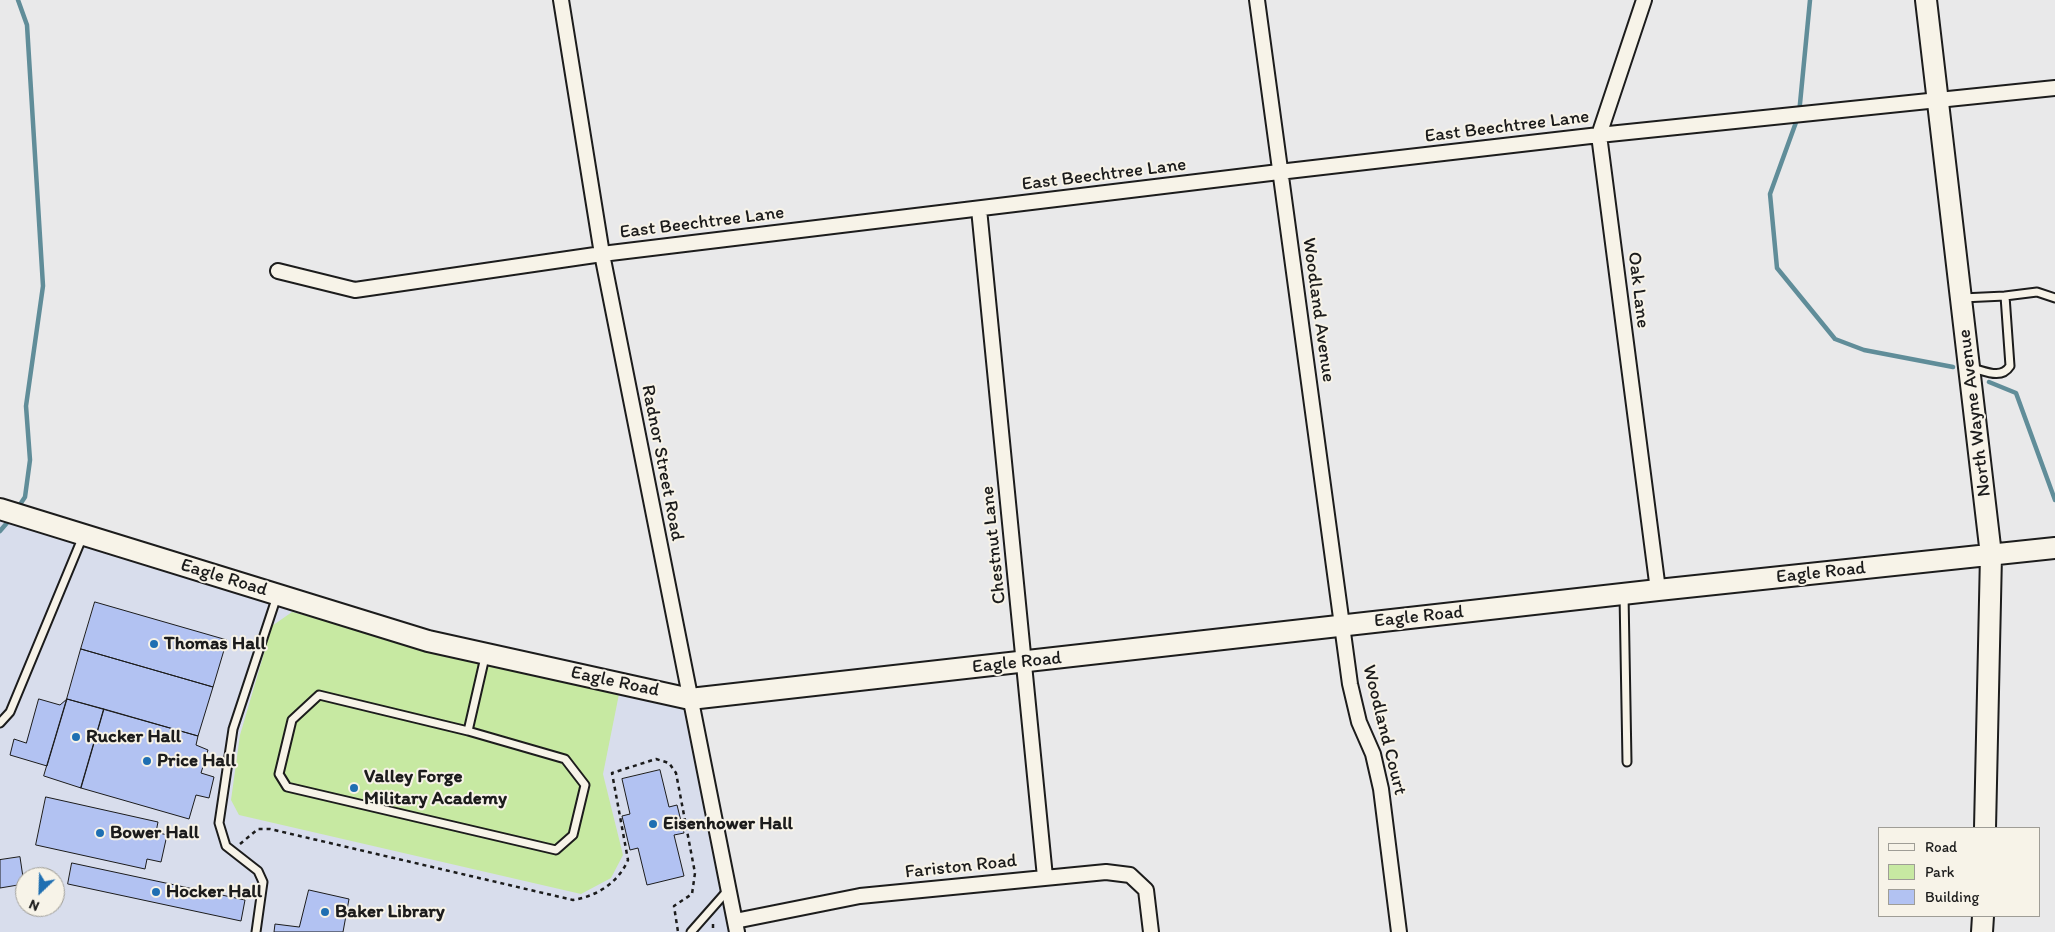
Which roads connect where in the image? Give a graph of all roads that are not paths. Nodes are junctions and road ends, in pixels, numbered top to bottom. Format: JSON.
{"nodes":[{"id":1,"x":560,"y":0,"type":"edge"},
{"id":2,"x":1257,"y":0,"type":"edge"},
{"id":3,"x":1644,"y":0,"type":"edge"},
{"id":4,"x":1926,"y":0,"type":"edge"},
{"id":5,"x":2055,"y":88,"type":"edge"},
{"id":6,"x":1938,"y":100,"type":"junction"},
{"id":7,"x":1599,"y":135,"type":"junction"},
{"id":8,"x":1279,"y":172,"type":"junction"},
{"id":9,"x":979,"y":209,"type":"junction"},
{"id":10,"x":602,"y":254,"type":"junction"},
{"id":11,"x":278,"y":271,"type":"dead end"},
{"id":12,"x":2005,"y":296,"type":"junction"},
{"id":13,"x":1961,"y":298,"type":"junction"},
{"id":14,"x":2055,"y":298,"type":"edge"},
{"id":15,"x":1969,"y":367,"type":"junction"},
{"id":16,"x":0,"y":509,"type":"edge"},
{"id":17,"x":83,"y":535,"type":"junction"},
{"id":18,"x":2055,"y":548,"type":"edge"},
{"id":19,"x":1991,"y":555,"type":"junction"},
{"id":20,"x":1658,"y":590,"type":"junction"},
{"id":21,"x":277,"y":594,"type":"junction"},
{"id":22,"x":1624,"y":594,"type":"junction"},
{"id":23,"x":1343,"y":625,"type":"junction"},
{"id":24,"x":485,"y":654,"type":"junction"},
{"id":25,"x":1024,"y":662,"type":"junction"},
{"id":26,"x":690,"y":699,"type":"junction"},
{"id":27,"x":1,"y":722,"type":"edge"},
{"id":28,"x":0,"y":730,"type":"edge"},
{"id":29,"x":468,"y":731,"type":"junction"},
{"id":30,"x":1627,"y":762,"type":"dead end"},
{"id":31,"x":1985,"y":827,"type":"edge"},
{"id":32,"x":1045,"y":877,"type":"junction"},
{"id":33,"x":728,"y":890,"type":"junction"},
{"id":34,"x":1983,"y":917,"type":"edge"},
{"id":35,"x":736,"y":927,"type":"edge"},
{"id":36,"x":256,"y":932,"type":"edge"},
{"id":37,"x":691,"y":932,"type":"edge"},
{"id":38,"x":1151,"y":932,"type":"edge"},
{"id":39,"x":1399,"y":932,"type":"edge"},
{"id":40,"x":1982,"y":932,"type":"edge"}],
"edges":[{"from":1,"to":10,"type":"street","name":"Radnor Street Road"},
{"from":2,"to":8,"type":"street","name":"Woodland Avenue"},
{"from":3,"to":7,"type":"street","name":"Oak Lane"},
{"from":4,"to":6,"type":"street","name":"North Wayne Avenue"},
{"from":5,"to":6,"type":"street","name":"East Beechtree Lane"},
{"from":6,"to":7,"type":"street","name":"East Beechtree Lane"},
{"from":6,"to":13,"type":"street","name":"North Wayne Avenue"},
{"from":7,"to":8,"type":"street","name":"East Beechtree Lane"},
{"from":7,"to":20,"type":"street","name":"Oak Lane"},
{"from":8,"to":9,"type":"street","name":"East Beechtree Lane"},
{"from":8,"to":23,"type":"street","name":"Woodland Avenue"},
{"from":9,"to":10,"type":"street","name":"East Beechtree Lane"},
{"from":9,"to":25,"type":"street","name":"Chestnut Lane"},
{"from":10,"to":11,"type":"street","name":"East Beechtree Lane"},
{"from":10,"to":26,"type":"street","name":"Radnor Street Road"},
{"from":12,"to":13,"type":"lane"},
{"from":12,"to":14,"type":"lane"},
{"from":12,"to":15,"type":"lane"},
{"from":13,"to":15,"type":"street","name":"North Wayne Avenue"},
{"from":15,"to":19,"type":"street","name":"North Wayne Avenue"},
{"from":16,"to":17,"type":"street","name":"Eagle Road"},
{"from":17,"to":21,"type":"street","name":"Eagle Road"},
{"from":17,"to":27,"type":"lane"},
{"from":18,"to":19,"type":"street","name":"Eagle Road"},
{"from":19,"to":20,"type":"street","name":"Eagle Road"},
{"from":19,"to":31,"type":"street","name":"North Wayne Avenue"},
{"from":20,"to":22,"type":"street","name":"Eagle Road"},
{"from":21,"to":24,"type":"street","name":"Eagle Road"},
{"from":21,"to":36,"type":"lane"},
{"from":22,"to":23,"type":"street","name":"Eagle Road"},
{"from":22,"to":30,"type":"lane"},
{"from":23,"to":25,"type":"street","name":"Eagle Road"},
{"from":23,"to":39,"type":"street","name":"Woodland Court"},
{"from":24,"to":26,"type":"street","name":"Eagle Road"},
{"from":24,"to":29,"type":"lane"},
{"from":25,"to":26,"type":"street","name":"Eagle Road"},
{"from":25,"to":32,"type":"street","name":"Chestnut Lane"},
{"from":26,"to":33,"type":"street","name":"Radnor Street Road"},
{"from":27,"to":28,"type":"lane"},
{"from":29,"to":29,"type":"lane"},
{"from":32,"to":35,"type":"street","name":"Fariston Road"},
{"from":32,"to":38,"type":"street","name":"Fariston Road"},
{"from":33,"to":35,"type":"street","name":"Radnor Street Road"},
{"from":33,"to":37,"type":"lane"},
{"from":34,"to":40,"type":"street"}]}
